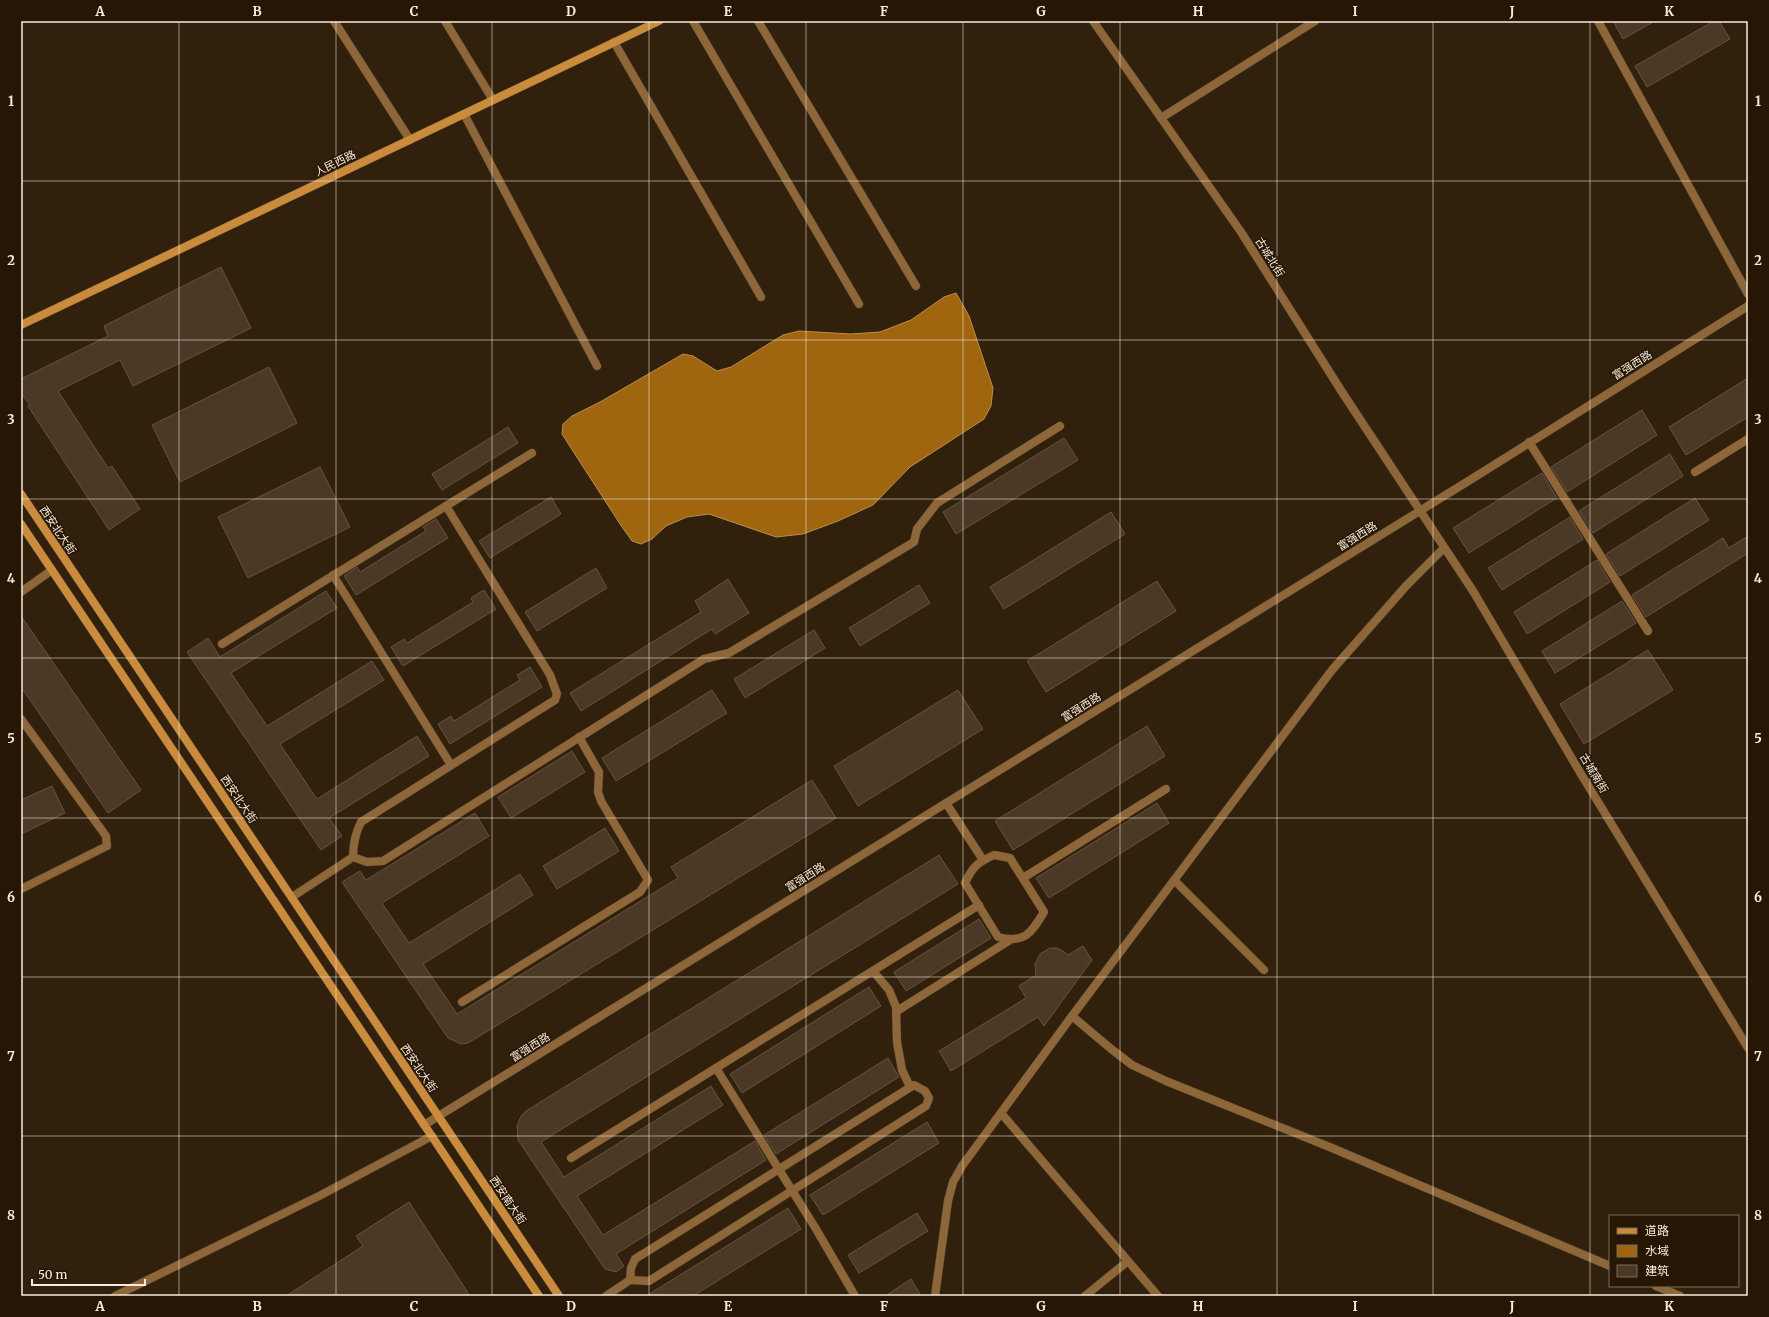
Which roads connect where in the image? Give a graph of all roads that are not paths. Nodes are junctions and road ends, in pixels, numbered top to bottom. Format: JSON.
{"nodes":[{"id":1,"x":334,"y":21,"type":"edge"},
{"id":2,"x":445,"y":21,"type":"edge"},
{"id":3,"x":659,"y":21,"type":"edge"},
{"id":4,"x":693,"y":21,"type":"edge"},
{"id":5,"x":758,"y":21,"type":"edge"},
{"id":6,"x":1093,"y":21,"type":"edge"},
{"id":7,"x":1315,"y":21,"type":"edge"},
{"id":8,"x":1598,"y":21,"type":"edge"},
{"id":9,"x":1305,"y":24,"type":"edge"},
{"id":10,"x":614,"y":42,"type":"junction"},
{"id":11,"x":493,"y":100,"type":"junction"},
{"id":12,"x":464,"y":114,"type":"junction"},
{"id":13,"x":1161,"y":118,"type":"junction"},
{"id":14,"x":410,"y":140,"type":"junction"},
{"id":15,"x":916,"y":286,"type":"dead end"},
{"id":16,"x":1748,"y":294,"type":"edge"},
{"id":17,"x":760,"y":297,"type":"dead end"},
{"id":18,"x":859,"y":304,"type":"dead end"},
{"id":19,"x":1748,"y":306,"type":"edge"},
{"id":20,"x":21,"y":325,"type":"edge"},
{"id":21,"x":597,"y":366,"type":"dead end"},
{"id":22,"x":1060,"y":426,"type":"dead end"},
{"id":23,"x":1748,"y":439,"type":"edge"},
{"id":24,"x":1529,"y":442,"type":"junction"},
{"id":25,"x":532,"y":453,"type":"dead end"},
{"id":26,"x":1695,"y":472,"type":"dead end"},
{"id":27,"x":21,"y":494,"type":"edge"},
{"id":28,"x":446,"y":506,"type":"junction"},
{"id":29,"x":1420,"y":511,"type":"junction"},
{"id":30,"x":21,"y":524,"type":"edge"},
{"id":31,"x":1444,"y":548,"type":"junction"},
{"id":32,"x":52,"y":570,"type":"junction"},
{"id":33,"x":334,"y":575,"type":"junction"},
{"id":34,"x":21,"y":592,"type":"edge"},
{"id":35,"x":1648,"y":631,"type":"dead end"},
{"id":36,"x":222,"y":644,"type":"dead end"},
{"id":37,"x":21,"y":719,"type":"edge"},
{"id":38,"x":579,"y":737,"type":"junction"},
{"id":39,"x":451,"y":765,"type":"junction"},
{"id":40,"x":1166,"y":789,"type":"dead end"},
{"id":41,"x":946,"y":803,"type":"junction"},
{"id":42,"x":353,"y":857,"type":"junction"},
{"id":43,"x":983,"y":860,"type":"junction"},
{"id":44,"x":1023,"y":878,"type":"junction"},
{"id":45,"x":1174,"y":880,"type":"junction"},
{"id":46,"x":21,"y":889,"type":"edge"},
{"id":47,"x":292,"y":897,"type":"junction"},
{"id":48,"x":978,"y":905,"type":"junction"},
{"id":49,"x":1010,"y":940,"type":"junction"},
{"id":50,"x":1264,"y":970,"type":"dead end"},
{"id":51,"x":873,"y":971,"type":"junction"},
{"id":52,"x":462,"y":1002,"type":"dead end"},
{"id":53,"x":897,"y":1011,"type":"junction"},
{"id":54,"x":1072,"y":1016,"type":"junction"},
{"id":55,"x":1748,"y":1048,"type":"edge"},
{"id":56,"x":716,"y":1068,"type":"junction"},
{"id":57,"x":910,"y":1087,"type":"junction"},
{"id":58,"x":1001,"y":1113,"type":"junction"},
{"id":59,"x":439,"y":1116,"type":"junction"},
{"id":60,"x":424,"y":1125,"type":"junction"},
{"id":61,"x":432,"y":1136,"type":"junction"},
{"id":62,"x":571,"y":1158,"type":"dead end"},
{"id":63,"x":779,"y":1169,"type":"junction"},
{"id":64,"x":792,"y":1191,"type":"junction"},
{"id":65,"x":1128,"y":1261,"type":"junction"},
{"id":66,"x":1609,"y":1266,"type":"edge"},
{"id":67,"x":630,"y":1280,"type":"junction"},
{"id":68,"x":1658,"y":1287,"type":"edge"},
{"id":69,"x":115,"y":1296,"type":"edge"},
{"id":70,"x":539,"y":1296,"type":"edge"},
{"id":71,"x":559,"y":1296,"type":"edge"},
{"id":72,"x":606,"y":1296,"type":"edge"},
{"id":73,"x":855,"y":1296,"type":"edge"},
{"id":74,"x":935,"y":1296,"type":"edge"},
{"id":75,"x":1085,"y":1296,"type":"edge"},
{"id":76,"x":1158,"y":1296,"type":"edge"},
{"id":77,"x":1680,"y":1296,"type":"edge"}],
"edges":[{"from":1,"to":14,"type":"street"},
{"from":2,"to":11,"type":"street"},
{"from":3,"to":10,"type":"main road","name":"人民西路"},
{"from":4,"to":18,"type":"street"},
{"from":5,"to":15,"type":"street"},
{"from":6,"to":13,"type":"street","name":"古城北街"},
{"from":7,"to":9,"type":"street"},
{"from":8,"to":16,"type":"street"},
{"from":9,"to":13,"type":"street"},
{"from":10,"to":11,"type":"main road","name":"人民西路"},
{"from":10,"to":17,"type":"street"},
{"from":11,"to":12,"type":"main road","name":"人民西路"},
{"from":12,"to":14,"type":"main road","name":"人民西路"},
{"from":12,"to":21,"type":"street"},
{"from":13,"to":29,"type":"street","name":"古城北街"},
{"from":14,"to":20,"type":"main road","name":"人民西路"},
{"from":19,"to":24,"type":"street","name":"富强西路"},
{"from":22,"to":38,"type":"street"},
{"from":23,"to":26,"type":"street"},
{"from":24,"to":29,"type":"street","name":"富强西路"},
{"from":24,"to":35,"type":"street"},
{"from":25,"to":28,"type":"street"},
{"from":27,"to":47,"type":"main road","name":"西安北大街"},
{"from":28,"to":33,"type":"street"},
{"from":28,"to":39,"type":"street"},
{"from":29,"to":31,"type":"street","name":"古城南街"},
{"from":29,"to":41,"type":"street","name":"富强西路"},
{"from":30,"to":32,"type":"main road"},
{"from":31,"to":45,"type":"street"},
{"from":31,"to":55,"type":"street","name":"古城南街"},
{"from":32,"to":34,"type":"street"},
{"from":32,"to":60,"type":"main road"},
{"from":33,"to":36,"type":"street"},
{"from":33,"to":39,"type":"street"},
{"from":37,"to":46,"type":"street"},
{"from":38,"to":42,"type":"street"},
{"from":38,"to":52,"type":"street"},
{"from":39,"to":42,"type":"street"},
{"from":40,"to":44,"type":"street"},
{"from":41,"to":43,"type":"street"},
{"from":41,"to":59,"type":"street","name":"富强西路"},
{"from":42,"to":47,"type":"street"},
{"from":43,"to":44,"type":"street"},
{"from":43,"to":48,"type":"street"},
{"from":44,"to":49,"type":"street"},
{"from":45,"to":50,"type":"street"},
{"from":45,"to":54,"type":"street"},
{"from":47,"to":59,"type":"main road","name":"西安北大街"},
{"from":48,"to":49,"type":"street"},
{"from":48,"to":51,"type":"street"},
{"from":49,"to":53,"type":"street"},
{"from":51,"to":53,"type":"street"},
{"from":51,"to":56,"type":"street"},
{"from":53,"to":57,"type":"street"},
{"from":54,"to":58,"type":"street"},
{"from":54,"to":66,"type":"street"},
{"from":56,"to":62,"type":"street"},
{"from":56,"to":63,"type":"street"},
{"from":57,"to":63,"type":"street"},
{"from":57,"to":64,"type":"street"},
{"from":58,"to":65,"type":"street"},
{"from":58,"to":74,"type":"street"},
{"from":59,"to":60,"type":"street","name":"富强西路"},
{"from":59,"to":71,"type":"main road","name":"西安南大街"},
{"from":60,"to":61,"type":"main road"},
{"from":61,"to":69,"type":"street"},
{"from":61,"to":70,"type":"main road"},
{"from":63,"to":64,"type":"street"},
{"from":63,"to":67,"type":"street"},
{"from":64,"to":67,"type":"street"},
{"from":64,"to":73,"type":"street"},
{"from":65,"to":75,"type":"street"},
{"from":65,"to":76,"type":"street"},
{"from":67,"to":72,"type":"street"},
{"from":68,"to":77,"type":"street"}]}
